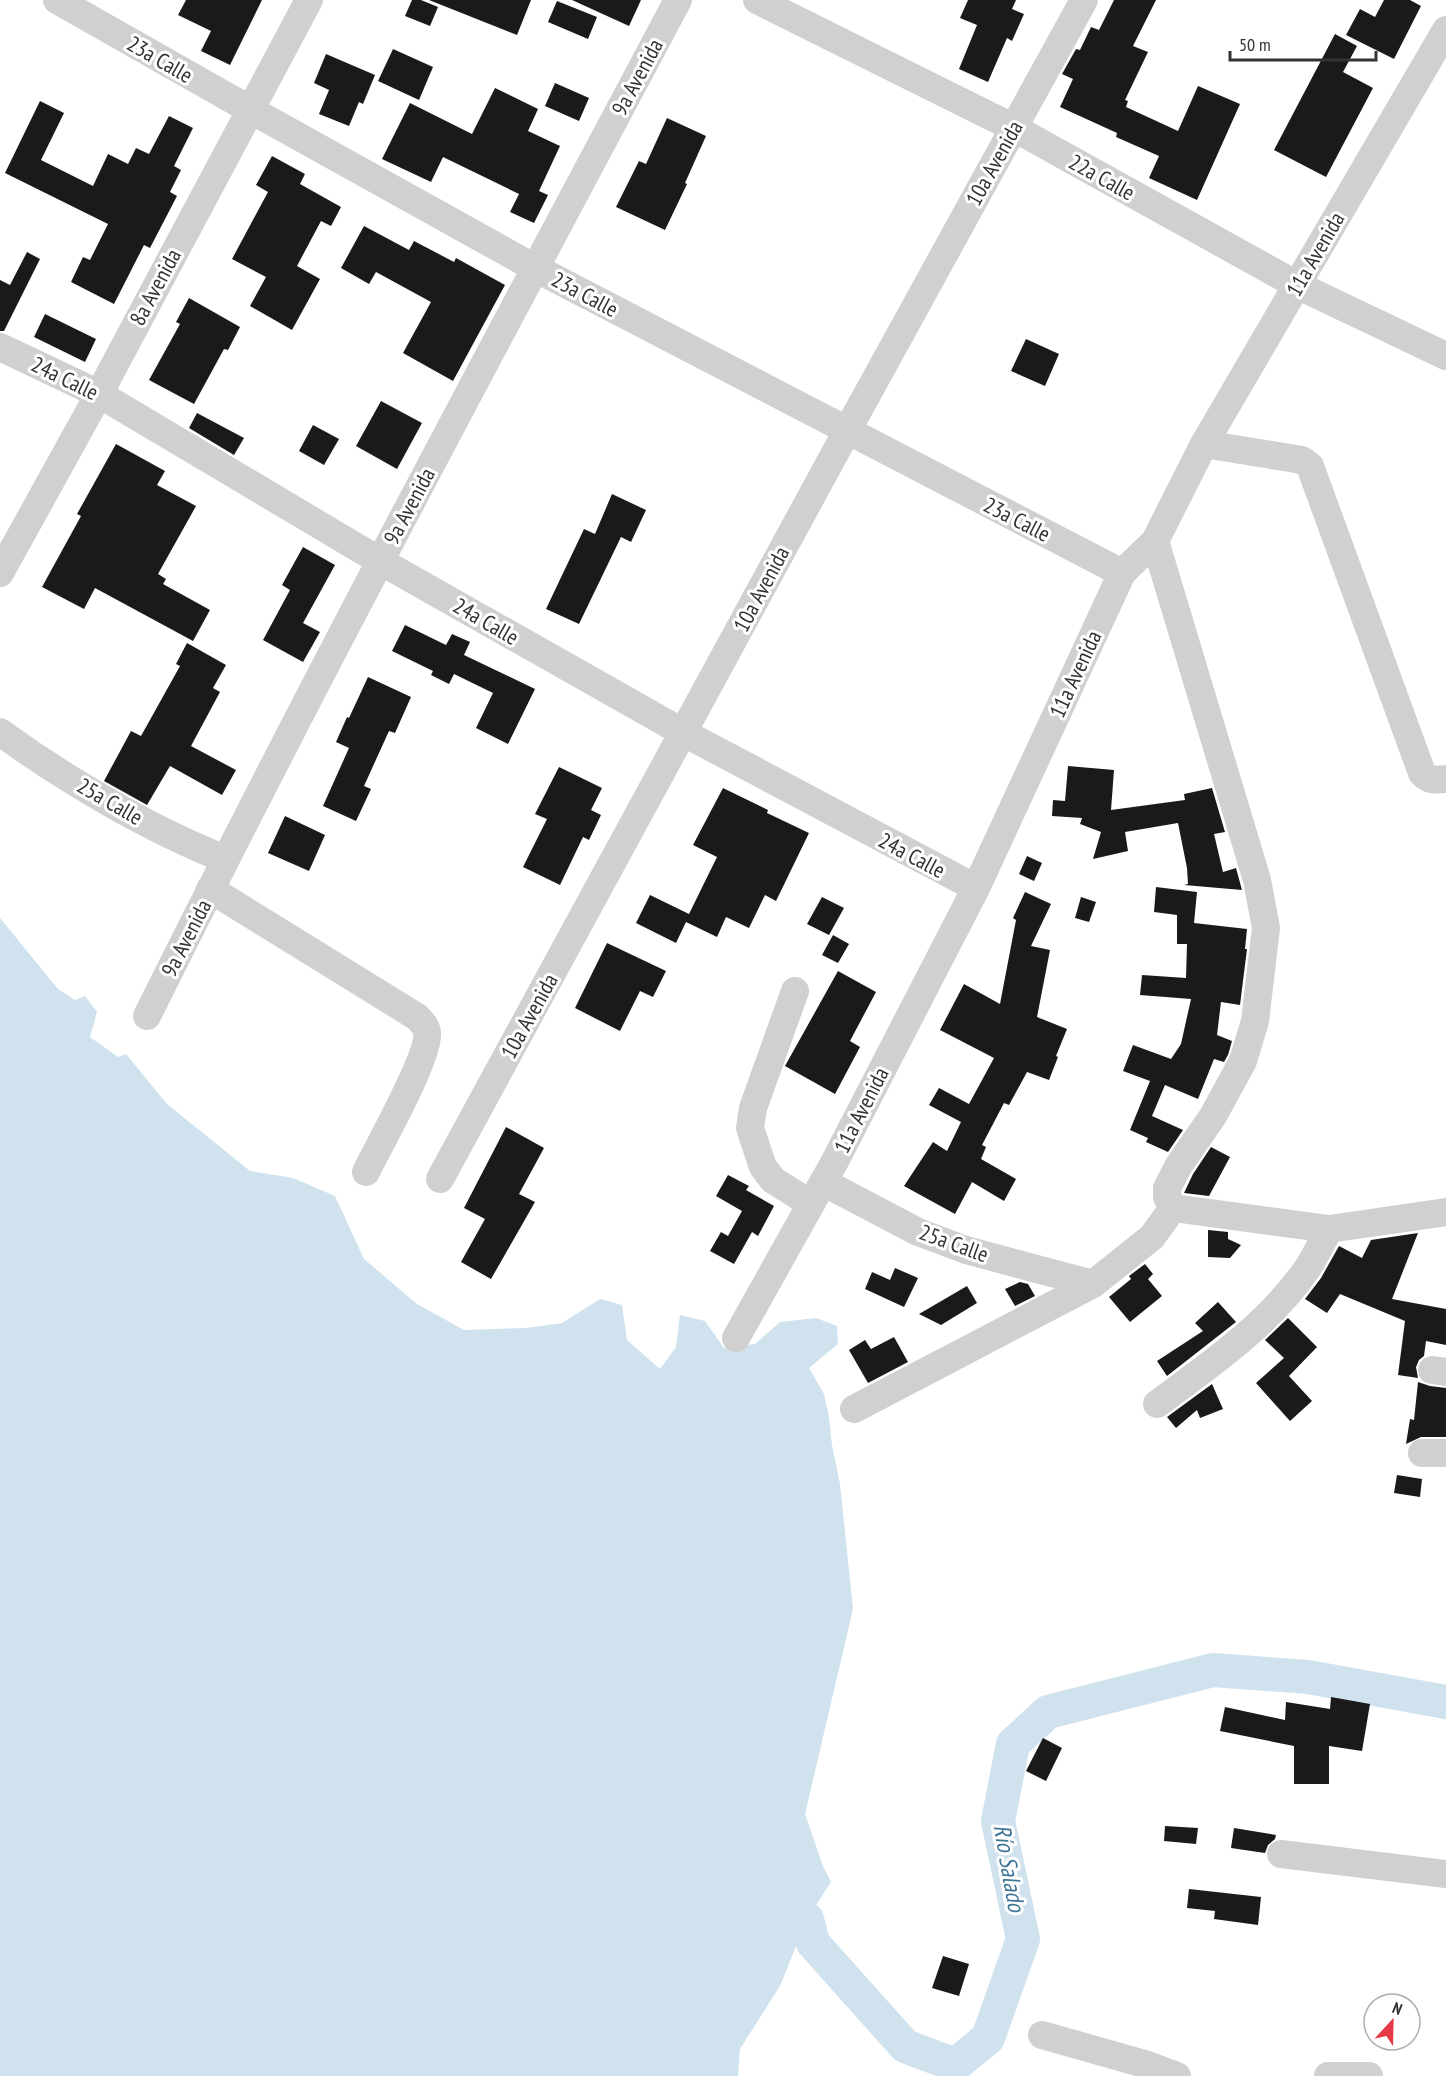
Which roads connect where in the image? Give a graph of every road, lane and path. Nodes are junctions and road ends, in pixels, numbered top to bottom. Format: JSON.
{"nodes":[{"id":1,"x":57,"y":0,"type":"edge"},
{"id":2,"x":309,"y":0,"type":"edge"},
{"id":3,"x":678,"y":0,"type":"edge"},
{"id":4,"x":757,"y":0,"type":"edge"},
{"id":5,"x":1084,"y":0,"type":"edge"},
{"id":6,"x":1446,"y":30,"type":"edge"},
{"id":7,"x":249,"y":110,"type":"junction"},
{"id":8,"x":1014,"y":128,"type":"junction"},
{"id":9,"x":535,"y":268,"type":"junction"},
{"id":10,"x":1297,"y":285,"type":"junction"},
{"id":11,"x":0,"y":347,"type":"edge"},
{"id":12,"x":1446,"y":356,"type":"edge"},
{"id":13,"x":99,"y":394,"type":"junction"},
{"id":14,"x":847,"y":431,"type":"junction"},
{"id":15,"x":1204,"y":444,"type":"junction"},
{"id":16,"x":1155,"y":541,"type":"junction"},
{"id":17,"x":380,"y":561,"type":"junction"},
{"id":18,"x":0,"y":573,"type":"edge"},
{"id":19,"x":1122,"y":573,"type":"junction"},
{"id":20,"x":0,"y":732,"type":"edge"},
{"id":21,"x":684,"y":733,"type":"junction"},
{"id":22,"x":1446,"y":778,"type":"edge"},
{"id":23,"x":225,"y":859,"type":"junction"},
{"id":24,"x":976,"y":888,"type":"junction"},
{"id":25,"x":210,"y":889,"type":"junction"},
{"id":26,"x":795,"y":991,"type":"dead end"},
{"id":27,"x":147,"y":1016,"type":"dead end"},
{"id":28,"x":366,"y":1172,"type":"dead end"},
{"id":29,"x":440,"y":1179,"type":"dead end"},
{"id":30,"x":817,"y":1193,"type":"junction"},
{"id":31,"x":1173,"y":1208,"type":"junction"},
{"id":32,"x":1446,"y":1212,"type":"edge"},
{"id":33,"x":1329,"y":1229,"type":"junction"},
{"id":34,"x":1093,"y":1284,"type":"junction"},
{"id":35,"x":736,"y":1338,"type":"dead end"},
{"id":36,"x":1157,"y":1404,"type":"dead end"},
{"id":37,"x":854,"y":1409,"type":"dead end"},
{"id":38,"x":1281,"y":1854,"type":"dead end"},
{"id":39,"x":1446,"y":1874,"type":"edge"},
{"id":40,"x":1042,"y":2035,"type":"dead end"},
{"id":41,"x":1177,"y":2076,"type":"edge"},
{"id":42,"x":1328,"y":2076,"type":"edge"},
{"id":43,"x":1369,"y":2076,"type":"edge"}],
"edges":[{"from":1,"to":7,"type":"street","name":"23a Calle"},
{"from":2,"to":7,"type":"street","name":"8a Avenida"},
{"from":3,"to":9,"type":"street","name":"9a Avenida"},
{"from":4,"to":8,"type":"street","name":"22a Calle"},
{"from":5,"to":8,"type":"street","name":"10a Avenida"},
{"from":6,"to":10,"type":"street","name":"11a Avenida"},
{"from":7,"to":9,"type":"street","name":"23a Calle"},
{"from":7,"to":13,"type":"street","name":"8a Avenida"},
{"from":8,"to":10,"type":"street","name":"22a Calle"},
{"from":8,"to":14,"type":"street","name":"10a Avenida"},
{"from":9,"to":14,"type":"street","name":"23a Calle"},
{"from":9,"to":17,"type":"street","name":"9a Avenida"},
{"from":10,"to":12,"type":"street","name":"22a Calle"},
{"from":10,"to":15,"type":"street","name":"11a Avenida"},
{"from":11,"to":13,"type":"street","name":"24a Calle"},
{"from":13,"to":17,"type":"street","name":"24a Calle"},
{"from":13,"to":18,"type":"street","name":"8a Avenida"},
{"from":14,"to":19,"type":"street","name":"23a Calle"},
{"from":14,"to":21,"type":"street","name":"10a Avenida"},
{"from":15,"to":16,"type":"street","name":"11a Avenida"},
{"from":15,"to":22,"type":"street"},
{"from":16,"to":19,"type":"street","name":"11a Avenida"},
{"from":16,"to":31,"type":"street"},
{"from":17,"to":21,"type":"street","name":"24a Calle"},
{"from":17,"to":23,"type":"street","name":"9a Avenida"},
{"from":19,"to":24,"type":"street","name":"11a Avenida"},
{"from":20,"to":23,"type":"street","name":"25a Calle"},
{"from":21,"to":24,"type":"street","name":"24a Calle"},
{"from":21,"to":29,"type":"street","name":"10a Avenida"},
{"from":23,"to":25,"type":"street","name":"9a Avenida"},
{"from":24,"to":30,"type":"street","name":"11a Avenida"},
{"from":25,"to":27,"type":"street","name":"9a Avenida"},
{"from":25,"to":28,"type":"street"},
{"from":26,"to":30,"type":"street","name":"25a Calle"},
{"from":30,"to":34,"type":"street","name":"25a Calle"},
{"from":30,"to":35,"type":"street","name":"11a Avenida"},
{"from":31,"to":33,"type":"street"},
{"from":31,"to":34,"type":"street"},
{"from":32,"to":33,"type":"street"},
{"from":33,"to":36,"type":"street"},
{"from":34,"to":37,"type":"street"},
{"from":38,"to":39,"type":"street"},
{"from":40,"to":41,"type":"street"},
{"from":42,"to":43,"type":"street"}]}
